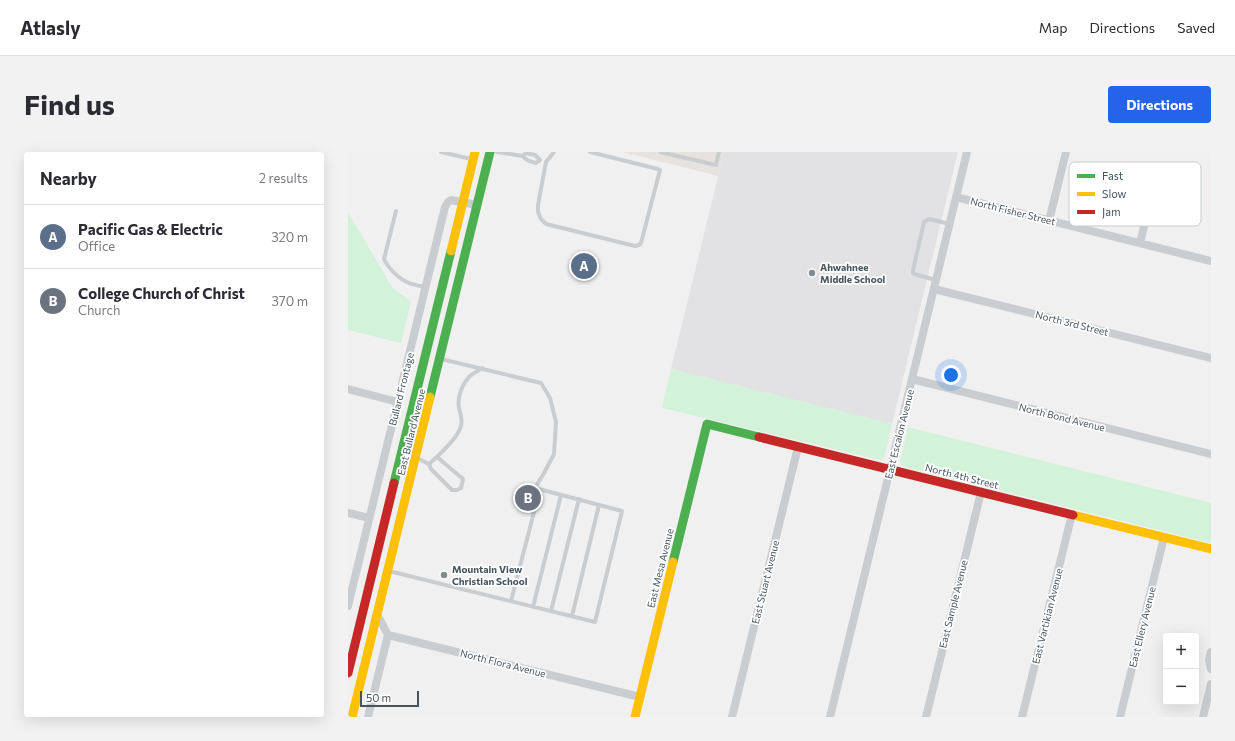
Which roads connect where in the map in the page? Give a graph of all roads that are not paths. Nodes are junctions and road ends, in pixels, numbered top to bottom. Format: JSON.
{"nodes":[{"id":1,"x":441,"y":152,"type":"edge"},
{"id":2,"x":490,"y":152,"type":"edge"},
{"id":3,"x":497,"y":152,"type":"edge"},
{"id":4,"x":554,"y":152,"type":"edge"},
{"id":5,"x":590,"y":152,"type":"edge"},
{"id":6,"x":660,"y":152,"type":"edge"},
{"id":7,"x":719,"y":152,"type":"edge"},
{"id":8,"x":967,"y":152,"type":"edge"},
{"id":9,"x":1066,"y":152,"type":"edge"},
{"id":10,"x":474,"y":156,"type":"edge"},
{"id":11,"x":523,"y":156,"type":"junction"},
{"id":12,"x":540,"y":160,"type":"junction"},
{"id":13,"x":546,"y":162,"type":"junction"},
{"id":14,"x":956,"y":197,"type":"junction"},
{"id":15,"x":463,"y":202,"type":"junction"},
{"id":16,"x":477,"y":205,"type":"junction"},
{"id":17,"x":396,"y":211,"type":"dead end"},
{"id":18,"x":1048,"y":220,"type":"junction"},
{"id":19,"x":950,"y":224,"type":"junction"},
{"id":20,"x":1069,"y":225,"type":"edge"},
{"id":21,"x":1072,"y":226,"type":"edge"},
{"id":22,"x":1144,"y":226,"type":"edge"},
{"id":23,"x":1140,"y":243,"type":"junction"},
{"id":24,"x":1211,"y":261,"type":"edge"},
{"id":25,"x":935,"y":285,"type":"junction"},
{"id":26,"x":426,"y":287,"type":"junction"},
{"id":27,"x":440,"y":358,"type":"junction"},
{"id":28,"x":1211,"y":358,"type":"edge"},
{"id":29,"x":482,"y":368,"type":"junction"},
{"id":30,"x":421,"y":374,"type":"junction"},
{"id":31,"x":912,"y":379,"type":"junction"},
{"id":32,"x":348,"y":389,"type":"edge"},
{"id":33,"x":398,"y":402,"type":"junction"},
{"id":34,"x":707,"y":424,"type":"joint"},
{"id":35,"x":798,"y":447,"type":"junction"},
{"id":36,"x":1211,"y":454,"type":"edge"},
{"id":37,"x":416,"y":457,"type":"junction"},
{"id":38,"x":437,"y":457,"type":"junction"},
{"id":39,"x":429,"y":464,"type":"junction"},
{"id":40,"x":890,"y":469,"type":"junction"},
{"id":41,"x":540,"y":489,"type":"junction"},
{"id":42,"x":981,"y":492,"type":"junction"},
{"id":43,"x":561,"y":494,"type":"junction"},
{"id":44,"x":579,"y":499,"type":"junction"},
{"id":45,"x":599,"y":505,"type":"junction"},
{"id":46,"x":348,"y":513,"type":"edge"},
{"id":47,"x":1072,"y":514,"type":"junction"},
{"id":48,"x":369,"y":518,"type":"junction"},
{"id":49,"x":1164,"y":537,"type":"junction"},
{"id":50,"x":1211,"y":549,"type":"edge"},
{"id":51,"x":388,"y":571,"type":"junction"},
{"id":52,"x":511,"y":601,"type":"junction"},
{"id":53,"x":348,"y":606,"type":"edge"},
{"id":54,"x":533,"y":607,"type":"junction"},
{"id":55,"x":551,"y":611,"type":"junction"},
{"id":56,"x":377,"y":614,"type":"junction"},
{"id":57,"x":572,"y":616,"type":"junction"},
{"id":58,"x":388,"y":635,"type":"junction"},
{"id":59,"x":352,"y":636,"type":"edge"},
{"id":60,"x":371,"y":640,"type":"junction"},
{"id":61,"x":1211,"y":652,"type":"edge"},
{"id":62,"x":1211,"y":669,"type":"edge"},
{"id":63,"x":348,"y":672,"type":"edge"},
{"id":64,"x":1211,"y":684,"type":"edge"},
{"id":65,"x":640,"y":697,"type":"junction"},
{"id":66,"x":352,"y":717,"type":"edge"},
{"id":67,"x":368,"y":717,"type":"edge"},
{"id":68,"x":635,"y":717,"type":"edge"},
{"id":69,"x":732,"y":717,"type":"edge"},
{"id":70,"x":830,"y":717,"type":"edge"},
{"id":71,"x":926,"y":717,"type":"edge"},
{"id":72,"x":1022,"y":717,"type":"edge"},
{"id":73,"x":1120,"y":717,"type":"edge"},
{"id":74,"x":1203,"y":717,"type":"edge"}],
"edges":[{"from":1,"to":10,"type":"lane"},
{"from":2,"to":16,"type":"main road","name":"East Bullard Avenue"},
{"from":3,"to":11,"type":"lane"},
{"from":4,"to":13,"type":"lane"},
{"from":5,"to":13,"type":"lane"},
{"from":6,"to":7,"type":"lane"},
{"from":8,"to":14,"type":"street","name":"East Escalon Avenue"},
{"from":9,"to":18,"type":"street"},
{"from":10,"to":15,"type":"main road","name":"East Bullard Avenue"},
{"from":11,"to":12,"type":"lane"},
{"from":11,"to":12,"type":"lane"},
{"from":12,"to":13,"type":"lane"},
{"from":14,"to":18,"type":"street","name":"North Fisher Street"},
{"from":14,"to":19,"type":"street","name":"East Escalon Avenue"},
{"from":15,"to":16,"type":"street","name":"Bullard Frontage"},
{"from":15,"to":26,"type":"street","name":"Bullard Frontage"},
{"from":15,"to":30,"type":"main road","name":"East Bullard Avenue"},
{"from":16,"to":27,"type":"main road","name":"East Bullard Avenue"},
{"from":17,"to":26,"type":"lane"},
{"from":18,"to":20,"type":"street","name":"North Fisher Street"},
{"from":19,"to":25,"type":"street","name":"East Escalon Avenue"},
{"from":19,"to":25,"type":"lane"},
{"from":21,"to":23,"type":"street","name":"North Fisher Street"},
{"from":22,"to":23,"type":"street"},
{"from":23,"to":24,"type":"street","name":"North Fisher Street"},
{"from":25,"to":28,"type":"street","name":"North 3rd Street"},
{"from":25,"to":31,"type":"street","name":"East Escalon Avenue"},
{"from":26,"to":33,"type":"street","name":"Bullard Frontage"},
{"from":27,"to":29,"type":"lane"},
{"from":27,"to":37,"type":"main road","name":"East Bullard Avenue"},
{"from":29,"to":38,"type":"lane"},
{"from":29,"to":41,"type":"lane"},
{"from":30,"to":37,"type":"main road"},
{"from":30,"to":59,"type":"main road","name":"East Bullard Avenue"},
{"from":31,"to":36,"type":"street","name":"North Bond Avenue"},
{"from":31,"to":40,"type":"street","name":"East Escalon Avenue"},
{"from":32,"to":33,"type":"street"},
{"from":33,"to":48,"type":"street","name":"Bullard Frontage"},
{"from":34,"to":35,"type":"main road","name":"North 4th Street"},
{"from":34,"to":65,"type":"main road","name":"East Mesa Avenue"},
{"from":35,"to":40,"type":"main road","name":"North 4th Street"},
{"from":35,"to":69,"type":"street","name":"East Stuart Avenue"},
{"from":37,"to":39,"type":"lane"},
{"from":37,"to":51,"type":"main road","name":"East Bullard Avenue"},
{"from":38,"to":39,"type":"lane"},
{"from":38,"to":39,"type":"lane"},
{"from":40,"to":42,"type":"main road","name":"North 4th Street"},
{"from":40,"to":70,"type":"street","name":"East Escalon Avenue"},
{"from":41,"to":43,"type":"lane"},
{"from":41,"to":52,"type":"lane"},
{"from":42,"to":47,"type":"main road","name":"North 4th Street"},
{"from":42,"to":71,"type":"street","name":"East Sample Avenue"},
{"from":43,"to":44,"type":"lane"},
{"from":43,"to":54,"type":"lane"},
{"from":44,"to":45,"type":"lane"},
{"from":44,"to":55,"type":"lane"},
{"from":45,"to":57,"type":"lane"},
{"from":45,"to":57,"type":"lane"},
{"from":46,"to":48,"type":"street"},
{"from":47,"to":49,"type":"main road","name":"North 4th Street"},
{"from":47,"to":72,"type":"street","name":"East Vartikian Avenue"},
{"from":48,"to":53,"type":"street","name":"Bullard Frontage"},
{"from":49,"to":50,"type":"main road","name":"North 4th Street"},
{"from":49,"to":73,"type":"street","name":"East Ellery Avenue"},
{"from":51,"to":52,"type":"lane"},
{"from":51,"to":56,"type":"main road","name":"East Bullard Avenue"},
{"from":52,"to":54,"type":"lane"},
{"from":54,"to":55,"type":"lane"},
{"from":55,"to":57,"type":"lane"},
{"from":56,"to":58,"type":"street"},
{"from":56,"to":60,"type":"main road","name":"East Bullard Avenue"},
{"from":58,"to":65,"type":"street","name":"North Flora Avenue"},
{"from":58,"to":67,"type":"street"},
{"from":59,"to":60,"type":"street"},
{"from":59,"to":63,"type":"main road","name":"East Bullard Avenue"},
{"from":60,"to":66,"type":"main road","name":"East Bullard Avenue"},
{"from":61,"to":62,"type":"street"},
{"from":64,"to":74,"type":"street"},
{"from":65,"to":68,"type":"main road","name":"East Mesa Avenue"}]}
